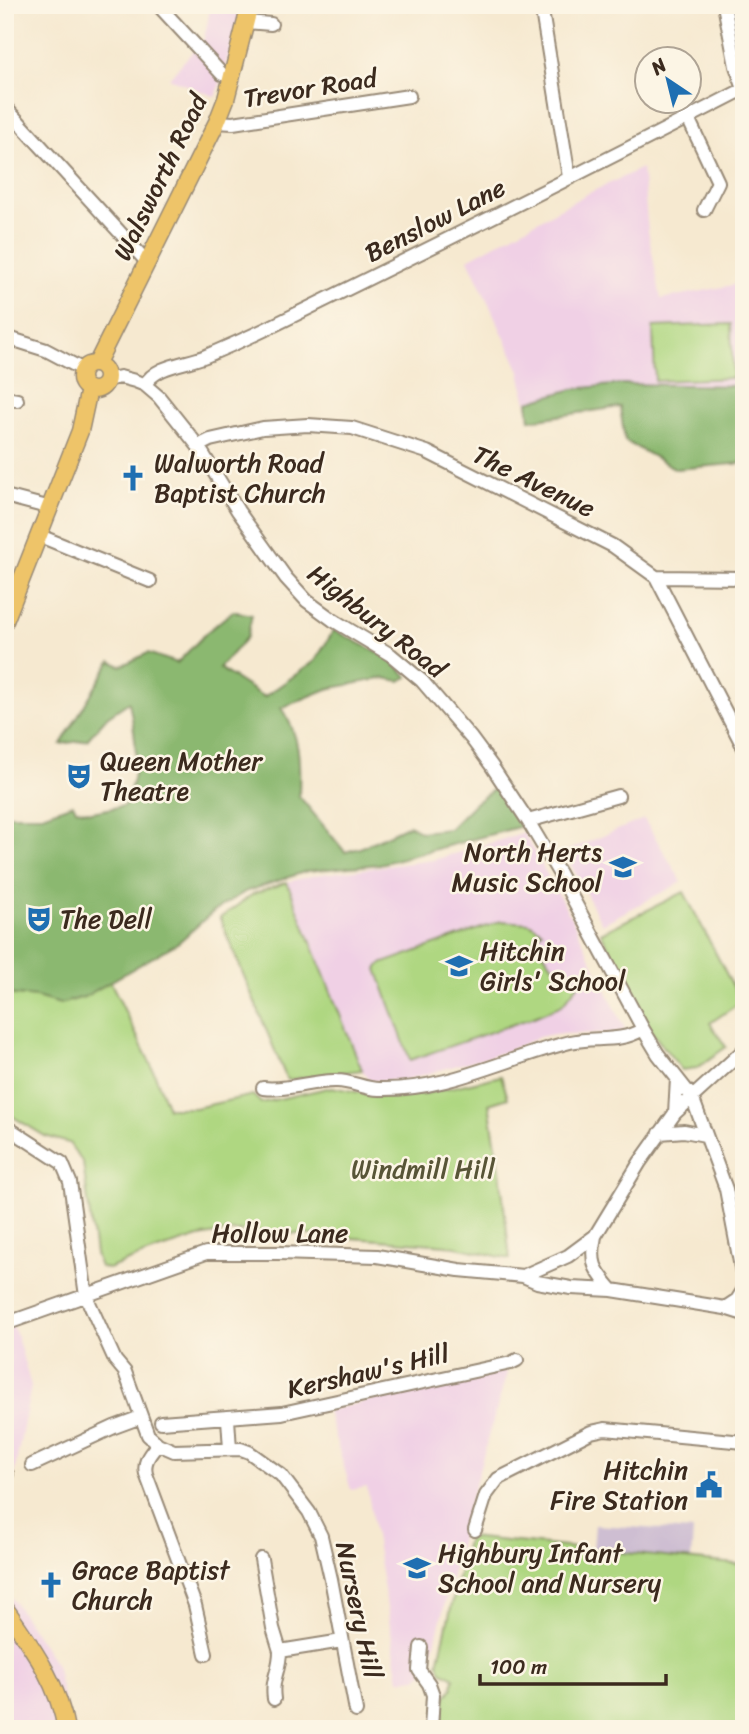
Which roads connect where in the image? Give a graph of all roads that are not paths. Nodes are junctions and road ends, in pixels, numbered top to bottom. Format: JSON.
{"nodes":[{"id":1,"x":158,"y":5,"type":"edge"},
{"id":2,"x":250,"y":5,"type":"edge"},
{"id":3,"x":541,"y":5,"type":"edge"},
{"id":4,"x":724,"y":5,"type":"edge"},
{"id":5,"x":246,"y":22,"type":"junction"},
{"id":6,"x":271,"y":24,"type":"dead end"},
{"id":7,"x":230,"y":76,"type":"junction"},
{"id":8,"x":744,"y":89,"type":"edge"},
{"id":9,"x":409,"y":96,"type":"dead end"},
{"id":10,"x":5,"y":107,"type":"edge"},
{"id":11,"x":688,"y":118,"type":"junction"},
{"id":12,"x":217,"y":122,"type":"junction"},
{"id":13,"x":569,"y":177,"type":"junction"},
{"id":14,"x":704,"y":210,"type":"dead end"},
{"id":15,"x":147,"y":262,"type":"junction"},
{"id":16,"x":5,"y":337,"type":"edge"},
{"id":17,"x":90,"y":366,"type":"junction"},
{"id":18,"x":107,"y":380,"type":"junction"},
{"id":19,"x":145,"y":385,"type":"junction"},
{"id":20,"x":89,"y":389,"type":"junction"},
{"id":21,"x":198,"y":446,"type":"junction"},
{"id":22,"x":5,"y":496,"type":"edge"},
{"id":23,"x":51,"y":508,"type":"junction"},
{"id":24,"x":40,"y":536,"type":"junction"},
{"id":25,"x":656,"y":578,"type":"junction"},
{"id":26,"x":744,"y":578,"type":"edge"},
{"id":27,"x":150,"y":581,"type":"dead end"},
{"id":28,"x":5,"y":621,"type":"edge"},
{"id":29,"x":744,"y":748,"type":"edge"},
{"id":30,"x":618,"y":796,"type":"dead end"},
{"id":31,"x":528,"y":821,"type":"junction"},
{"id":32,"x":643,"y":1029,"type":"junction"},
{"id":33,"x":744,"y":1050,"type":"edge"},
{"id":34,"x":677,"y":1079,"type":"junction"},
{"id":35,"x":706,"y":1084,"type":"junction"},
{"id":36,"x":262,"y":1088,"type":"dead end"},
{"id":37,"x":692,"y":1097,"type":"junction"},
{"id":38,"x":675,"y":1112,"type":"junction"},
{"id":39,"x":5,"y":1126,"type":"edge"},
{"id":40,"x":660,"y":1133,"type":"junction"},
{"id":41,"x":705,"y":1135,"type":"junction"},
{"id":42,"x":595,"y":1236,"type":"junction"},
{"id":43,"x":523,"y":1276,"type":"junction"},
{"id":44,"x":744,"y":1283,"type":"edge"},
{"id":45,"x":744,"y":1289,"type":"edge"},
{"id":46,"x":612,"y":1290,"type":"junction"},
{"id":47,"x":86,"y":1296,"type":"junction"},
{"id":48,"x":725,"y":1308,"type":"junction"},
{"id":49,"x":744,"y":1314,"type":"edge"},
{"id":50,"x":5,"y":1324,"type":"edge"},
{"id":51,"x":517,"y":1360,"type":"dead end"},
{"id":52,"x":141,"y":1417,"type":"junction"},
{"id":53,"x":228,"y":1419,"type":"junction"},
{"id":54,"x":161,"y":1422,"type":"dead end"},
{"id":55,"x":744,"y":1442,"type":"edge"},
{"id":56,"x":158,"y":1444,"type":"junction"},
{"id":57,"x":230,"y":1449,"type":"junction"},
{"id":58,"x":32,"y":1465,"type":"dead end"},
{"id":59,"x":475,"y":1530,"type":"dead end"},
{"id":60,"x":261,"y":1559,"type":"dead end"},
{"id":61,"x":5,"y":1608,"type":"edge"},
{"id":62,"x":342,"y":1640,"type":"junction"},
{"id":63,"x":422,"y":1647,"type":"dead end"},
{"id":64,"x":280,"y":1651,"type":"junction"},
{"id":65,"x":206,"y":1654,"type":"dead end"},
{"id":66,"x":274,"y":1699,"type":"dead end"},
{"id":67,"x":356,"y":1711,"type":"dead end"},
{"id":68,"x":66,"y":1729,"type":"edge"},
{"id":69,"x":431,"y":1729,"type":"edge"}],
"edges":[{"from":1,"to":7,"type":"street"},
{"from":2,"to":5,"type":"main road","name":"Walsworth Road"},
{"from":3,"to":13,"type":"street"},
{"from":4,"to":8,"type":"street"},
{"from":5,"to":6,"type":"street"},
{"from":5,"to":7,"type":"main road","name":"Walsworth Road"},
{"from":7,"to":12,"type":"main road","name":"Walsworth Road"},
{"from":8,"to":11,"type":"street","name":"Benslow Lane"},
{"from":9,"to":12,"type":"street","name":"Trevor Road"},
{"from":10,"to":15,"type":"street"},
{"from":11,"to":13,"type":"street","name":"Benslow Lane"},
{"from":11,"to":14,"type":"street"},
{"from":12,"to":15,"type":"main road","name":"Walsworth Road"},
{"from":13,"to":19,"type":"street","name":"Benslow Lane"},
{"from":15,"to":17,"type":"main road","name":"Walsworth Road"},
{"from":16,"to":17,"type":"street"},
{"from":17,"to":18,"type":"main road"},
{"from":17,"to":20,"type":"main road"},
{"from":18,"to":19,"type":"street"},
{"from":18,"to":20,"type":"main road"},
{"from":19,"to":21,"type":"street","name":"Highbury Road"},
{"from":20,"to":23,"type":"main road"},
{"from":21,"to":25,"type":"street","name":"The Avenue"},
{"from":21,"to":31,"type":"street","name":"Highbury Road"},
{"from":22,"to":23,"type":"street"},
{"from":23,"to":24,"type":"main road"},
{"from":24,"to":27,"type":"street"},
{"from":24,"to":28,"type":"main road"},
{"from":25,"to":26,"type":"street"},
{"from":25,"to":29,"type":"street","name":"The Avenue"},
{"from":30,"to":31,"type":"street"},
{"from":31,"to":32,"type":"street","name":"Highbury Road"},
{"from":32,"to":34,"type":"street","name":"Highbury Road"},
{"from":32,"to":36,"type":"street"},
{"from":33,"to":35,"type":"street"},
{"from":34,"to":35,"type":"street"},
{"from":34,"to":37,"type":"street","name":"Highbury Road"},
{"from":34,"to":38,"type":"street"},
{"from":35,"to":37,"type":"street"},
{"from":37,"to":38,"type":"street"},
{"from":37,"to":41,"type":"street"},
{"from":38,"to":40,"type":"street"},
{"from":39,"to":47,"type":"street"},
{"from":40,"to":41,"type":"street"},
{"from":40,"to":42,"type":"street"},
{"from":41,"to":44,"type":"street"},
{"from":42,"to":43,"type":"street"},
{"from":42,"to":46,"type":"street"},
{"from":43,"to":46,"type":"street","name":"Hollow Lane"},
{"from":43,"to":47,"type":"street","name":"Hollow Lane"},
{"from":45,"to":48,"type":"street"},
{"from":46,"to":48,"type":"street","name":"Hollow Lane"},
{"from":47,"to":50,"type":"street","name":"Hollow Lane"},
{"from":47,"to":52,"type":"street"},
{"from":48,"to":49,"type":"street","name":"Hollow Lane"},
{"from":51,"to":53,"type":"street","name":"Kershaw's Hill"},
{"from":52,"to":56,"type":"street"},
{"from":52,"to":58,"type":"street"},
{"from":53,"to":54,"type":"street","name":"Kershaw's Hill"},
{"from":53,"to":57,"type":"street"},
{"from":55,"to":59,"type":"street"},
{"from":56,"to":57,"type":"street"},
{"from":56,"to":65,"type":"street"},
{"from":57,"to":62,"type":"street","name":"Nursery Hill"},
{"from":60,"to":64,"type":"street"},
{"from":61,"to":68,"type":"main road"},
{"from":62,"to":64,"type":"street"},
{"from":62,"to":67,"type":"street","name":"Nursery Hill"},
{"from":63,"to":69,"type":"street"},
{"from":64,"to":66,"type":"street"}]}
